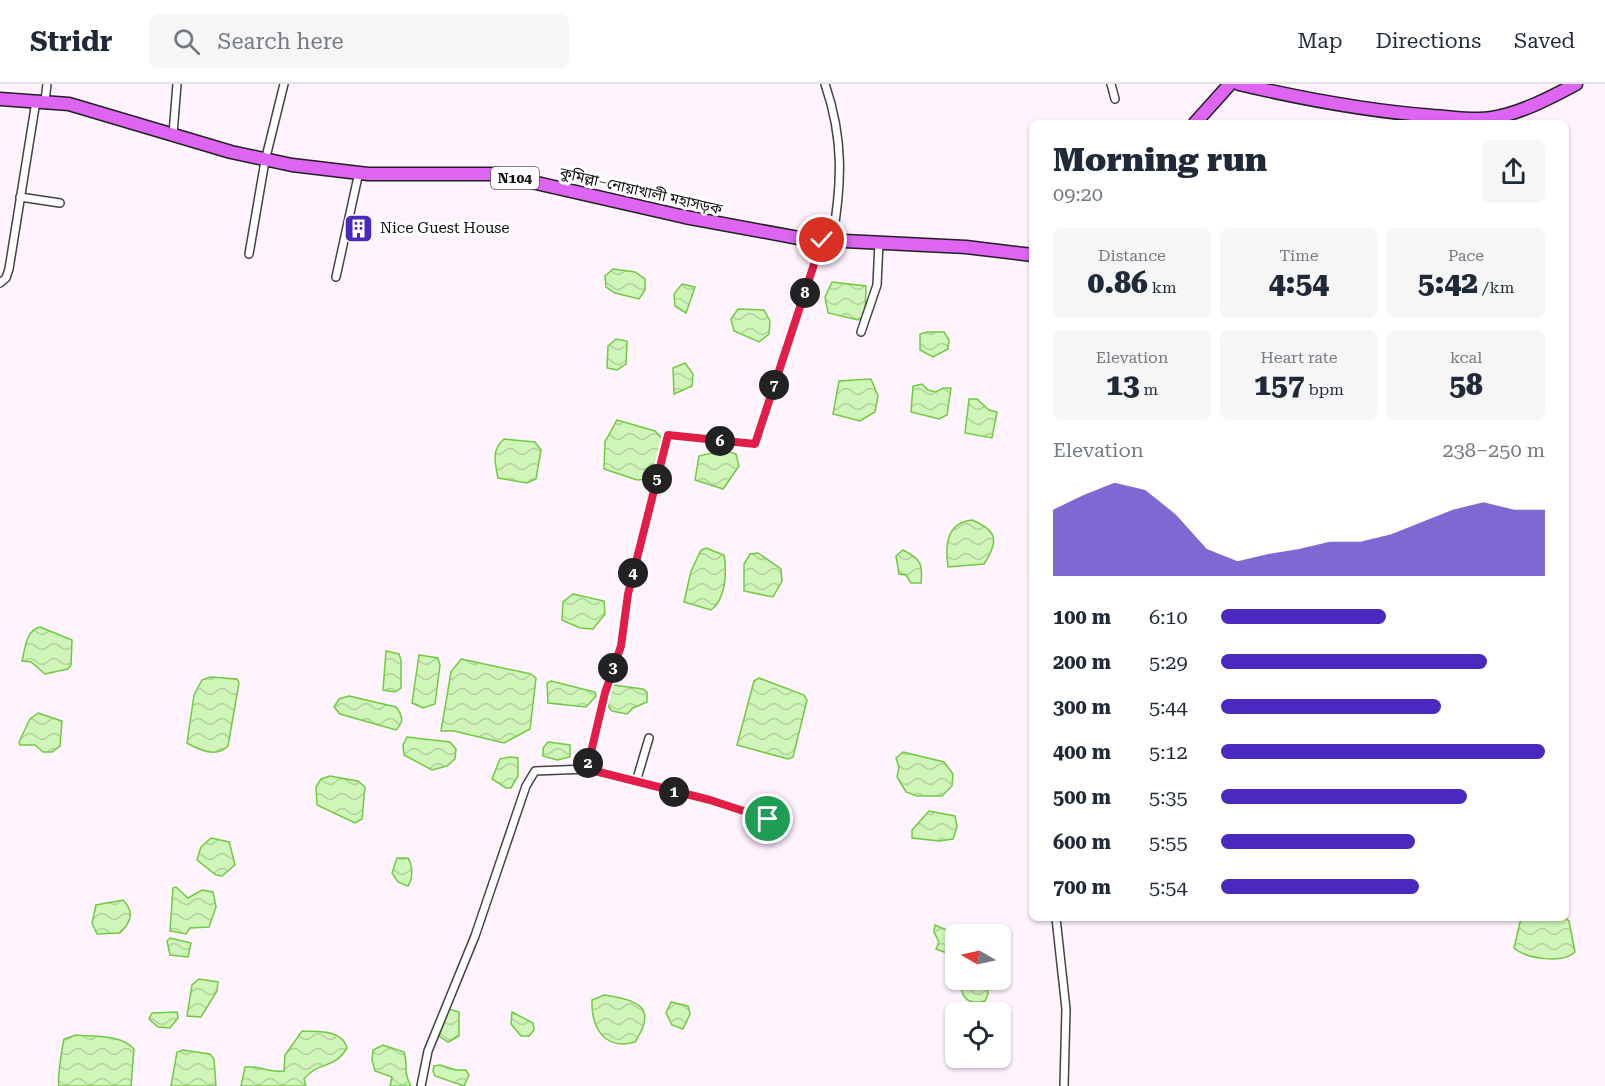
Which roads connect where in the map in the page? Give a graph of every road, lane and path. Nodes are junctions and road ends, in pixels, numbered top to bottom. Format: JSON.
{"nodes":[{"id":1,"x":47,"y":84,"type":"edge"},
{"id":2,"x":177,"y":84,"type":"edge"},
{"id":3,"x":284,"y":84,"type":"edge"},
{"id":4,"x":825,"y":84,"type":"edge"},
{"id":5,"x":1111,"y":84,"type":"edge"},
{"id":6,"x":1230,"y":84,"type":"edge"},
{"id":7,"x":1239,"y":84,"type":"edge"},
{"id":8,"x":1576,"y":84,"type":"edge"},
{"id":9,"x":0,"y":99,"type":"edge"},
{"id":10,"x":1115,"y":99,"type":"dead end"},
{"id":11,"x":40,"y":101,"type":"junction"},
{"id":12,"x":1433,"y":119,"type":"edge"},
{"id":13,"x":1198,"y":120,"type":"edge"},
{"id":14,"x":173,"y":134,"type":"junction"},
{"id":15,"x":266,"y":161,"type":"junction"},
{"id":16,"x":359,"y":172,"type":"junction"},
{"id":17,"x":20,"y":197,"type":"junction"},
{"id":18,"x":60,"y":203,"type":"dead end"},
{"id":19,"x":827,"y":240,"type":"junction"},
{"id":20,"x":879,"y":243,"type":"junction"},
{"id":21,"x":249,"y":254,"type":"dead end"},
{"id":22,"x":1029,"y":255,"type":"edge"},
{"id":23,"x":336,"y":277,"type":"dead end"},
{"id":24,"x":0,"y":283,"type":"edge"},
{"id":25,"x":861,"y":332,"type":"dead end"},
{"id":26,"x":649,"y":738,"type":"dead end"},
{"id":27,"x":587,"y":769,"type":"junction"},
{"id":28,"x":636,"y":782,"type":"junction"},
{"id":29,"x":775,"y":823,"type":"dead end"},
{"id":30,"x":1056,"y":921,"type":"edge"},
{"id":31,"x":421,"y":1086,"type":"edge"},
{"id":32,"x":1064,"y":1086,"type":"edge"}],
"edges":[{"from":1,"to":11,"type":"street"},
{"from":2,"to":14,"type":"street"},
{"from":3,"to":15,"type":"street"},
{"from":4,"to":19,"type":"street"},
{"from":5,"to":10,"type":"street"},
{"from":6,"to":13,"type":"highway"},
{"from":7,"to":12,"type":"highway"},
{"from":8,"to":12,"type":"highway"},
{"from":9,"to":11,"type":"highway","name":"কুমিল্লা–নোয়াখালী মহাসড়ক","number":"N104"},
{"from":11,"to":14,"type":"highway","name":"কুমিল্লা–নোয়াখালী মহাসড়ক","number":"N104"},
{"from":11,"to":17,"type":"street"},
{"from":14,"to":15,"type":"highway","name":"কুমিল্লা–নোয়াখালী মহাসড়ক","number":"N104"},
{"from":15,"to":16,"type":"highway","name":"কুমিল্লা–নোয়াখালী মহাসড়ক","number":"N104"},
{"from":15,"to":21,"type":"street"},
{"from":16,"to":19,"type":"highway","name":"কুমিল্লা–নোয়াখালী মহাসড়ক","number":"N104"},
{"from":16,"to":23,"type":"street"},
{"from":17,"to":18,"type":"street"},
{"from":17,"to":24,"type":"street"},
{"from":19,"to":20,"type":"highway","name":"কুমিল্লা–নোয়াখালী মহাসড়ক","number":"N104"},
{"from":19,"to":27,"type":"street"},
{"from":20,"to":22,"type":"highway","name":"কুমিল্লা–নোয়াখালী মহাসড়ক","number":"N104"},
{"from":20,"to":25,"type":"street"},
{"from":26,"to":28,"type":"street"},
{"from":27,"to":28,"type":"street"},
{"from":27,"to":31,"type":"street"},
{"from":28,"to":29,"type":"street"},
{"from":30,"to":32,"type":"street"}]}
